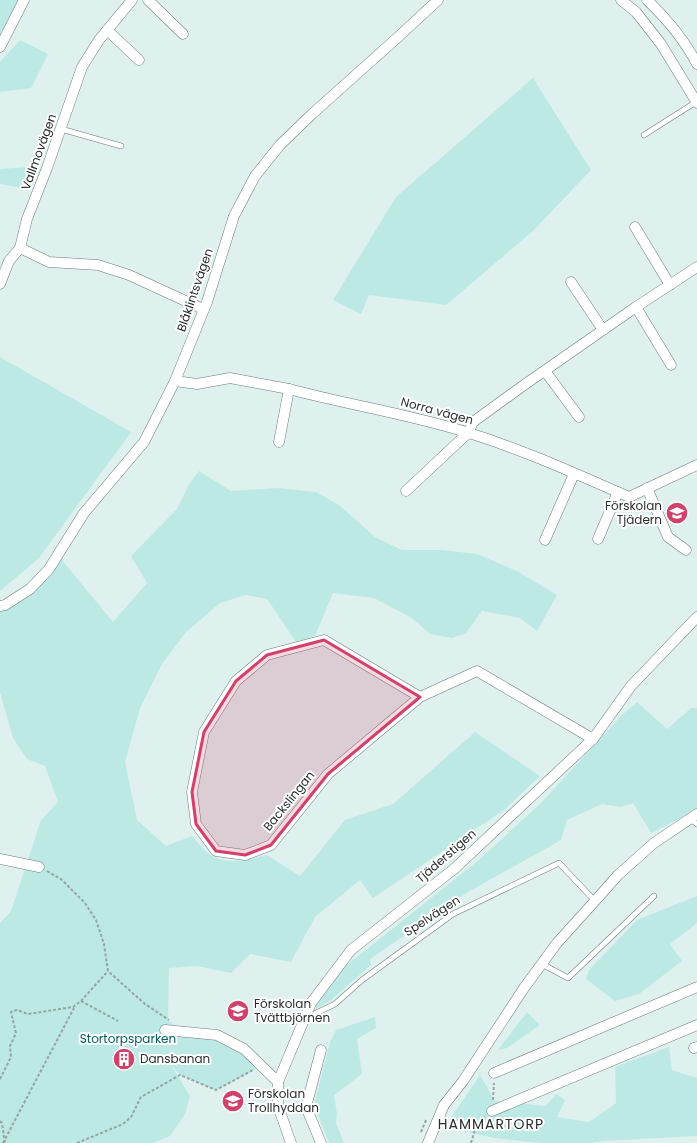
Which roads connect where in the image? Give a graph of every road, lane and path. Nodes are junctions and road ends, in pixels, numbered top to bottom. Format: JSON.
{"nodes":[{"id":1,"x":24,"y":0,"type":"edge"},
{"id":2,"x":132,"y":0,"type":"edge"},
{"id":3,"x":148,"y":0,"type":"edge"},
{"id":4,"x":438,"y":0,"type":"edge"},
{"id":5,"x":621,"y":0,"type":"edge"},
{"id":6,"x":647,"y":0,"type":"edge"},
{"id":7,"x":107,"y":30,"type":"junction"},
{"id":8,"x":183,"y":34,"type":"dead end"},
{"id":9,"x":0,"y":46,"type":"edge"},
{"id":10,"x":139,"y":60,"type":"dead end"},
{"id":11,"x":697,"y":64,"type":"edge"},
{"id":12,"x":697,"y":103,"type":"edge"},
{"id":13,"x":61,"y":129,"type":"junction"},
{"id":14,"x":644,"y":135,"type":"dead end"},
{"id":15,"x":121,"y":146,"type":"dead end"},
{"id":16,"x":635,"y":227,"type":"dead end"},
{"id":17,"x":20,"y":248,"type":"junction"},
{"id":18,"x":697,"y":267,"type":"edge"},
{"id":19,"x":571,"y":282,"type":"dead end"},
{"id":20,"x":0,"y":284,"type":"edge"},
{"id":21,"x":670,"y":285,"type":"junction"},
{"id":22,"x":636,"y":307,"type":"junction"},
{"id":23,"x":203,"y":309,"type":"junction"},
{"id":24,"x":603,"y":330,"type":"junction"},
{"id":25,"x":671,"y":365,"type":"dead end"},
{"id":26,"x":545,"y":370,"type":"junction"},
{"id":27,"x":175,"y":381,"type":"junction"},
{"id":28,"x":289,"y":389,"type":"junction"},
{"id":29,"x":579,"y":417,"type":"dead end"},
{"id":30,"x":468,"y":433,"type":"junction"},
{"id":31,"x":279,"y":442,"type":"dead end"},
{"id":32,"x":697,"y":465,"type":"edge"},
{"id":33,"x":574,"y":474,"type":"junction"},
{"id":34,"x":647,"y":488,"type":"junction"},
{"id":35,"x":406,"y":491,"type":"dead end"},
{"id":36,"x":618,"y":492,"type":"junction"},
{"id":37,"x":598,"y":539,"type":"dead end"},
{"id":38,"x":545,"y":540,"type":"dead end"},
{"id":39,"x":686,"y":550,"type":"dead end"},
{"id":40,"x":0,"y":606,"type":"edge"},
{"id":41,"x":697,"y":616,"type":"edge"},
{"id":42,"x":420,"y":697,"type":"junction"},
{"id":43,"x":593,"y":739,"type":"junction"},
{"id":44,"x":695,"y":819,"type":"edge"},
{"id":45,"x":0,"y":859,"type":"edge"},
{"id":46,"x":39,"y":866,"type":"joint"},
{"id":47,"x":654,"y":896,"type":"dead end"},
{"id":48,"x":596,"y":901,"type":"junction"},
{"id":49,"x":542,"y":964,"type":"junction"},
{"id":50,"x":108,"y":971,"type":"junction"},
{"id":51,"x":697,"y":987,"type":"edge"},
{"id":52,"x":81,"y":1001,"type":"junction"},
{"id":53,"x":74,"y":1006,"type":"junction"},
{"id":54,"x":304,"y":1019,"type":"junction"},
{"id":55,"x":118,"y":1021,"type":"dead end"},
{"id":56,"x":697,"y":1025,"type":"edge"},
{"id":57,"x":165,"y":1030,"type":"dead end"},
{"id":58,"x":184,"y":1032,"type":"junction"},
{"id":59,"x":321,"y":1050,"type":"dead end"},
{"id":60,"x":262,"y":1066,"type":"junction"},
{"id":61,"x":494,"y":1073,"type":"dead end"},
{"id":62,"x":0,"y":1079,"type":"edge"},
{"id":63,"x":278,"y":1082,"type":"junction"},
{"id":64,"x":492,"y":1111,"type":"dead end"},
{"id":65,"x":0,"y":1122,"type":"edge"},
{"id":66,"x":4,"y":1142,"type":"edge"},
{"id":67,"x":77,"y":1143,"type":"edge"},
{"id":68,"x":291,"y":1143,"type":"edge"},
{"id":69,"x":321,"y":1143,"type":"edge"},
{"id":70,"x":428,"y":1143,"type":"edge"}],
"edges":[{"from":1,"to":9,"type":"street"},
{"from":2,"to":7,"type":"street","name":"Vallmovägen"},
{"from":3,"to":8,"type":"street"},
{"from":4,"to":23,"type":"street","name":"Blåklintsvägen"},
{"from":5,"to":12,"type":"street"},
{"from":6,"to":11,"type":"street"},
{"from":7,"to":10,"type":"street"},
{"from":7,"to":13,"type":"street","name":"Vallmovägen"},
{"from":12,"to":14,"type":"lane"},
{"from":13,"to":15,"type":"lane"},
{"from":13,"to":17,"type":"street","name":"Vallmovägen"},
{"from":16,"to":21,"type":"street"},
{"from":17,"to":20,"type":"street","name":"Vallmovägen"},
{"from":17,"to":23,"type":"street"},
{"from":18,"to":21,"type":"street"},
{"from":19,"to":24,"type":"street"},
{"from":21,"to":22,"type":"street"},
{"from":22,"to":24,"type":"street"},
{"from":22,"to":25,"type":"street"},
{"from":23,"to":27,"type":"street","name":"Blåklintsvägen"},
{"from":24,"to":26,"type":"street"},
{"from":26,"to":29,"type":"street"},
{"from":26,"to":30,"type":"street"},
{"from":27,"to":28,"type":"street","name":"Norra vägen"},
{"from":27,"to":40,"type":"street","name":"Blåklintsvägen"},
{"from":28,"to":30,"type":"street","name":"Norra vägen"},
{"from":28,"to":31,"type":"street"},
{"from":30,"to":33,"type":"street","name":"Norra vägen"},
{"from":30,"to":35,"type":"street"},
{"from":32,"to":34,"type":"street","name":"Norra vägen"},
{"from":33,"to":36,"type":"street","name":"Norra vägen"},
{"from":33,"to":38,"type":"street"},
{"from":34,"to":36,"type":"street","name":"Norra vägen"},
{"from":34,"to":39,"type":"street"},
{"from":36,"to":37,"type":"street"},
{"from":41,"to":43,"type":"street","name":"Tjäderstigen"},
{"from":42,"to":42,"type":"street","name":"Backslingan"},
{"from":42,"to":43,"type":"street","name":"Backslingan"},
{"from":43,"to":54,"type":"street","name":"Tjäderstigen"},
{"from":44,"to":48,"type":"street"},
{"from":45,"to":46,"type":"street"},
{"from":46,"to":50,"type":"path"},
{"from":47,"to":49,"type":"lane"},
{"from":48,"to":49,"type":"street"},
{"from":48,"to":54,"type":"lane","name":"Spelvägen"},
{"from":49,"to":70,"type":"street"},
{"from":50,"to":52,"type":"path"},
{"from":50,"to":58,"type":"path"},
{"from":51,"to":61,"type":"street"},
{"from":52,"to":53,"type":"path"},
{"from":52,"to":55,"type":"path"},
{"from":53,"to":62,"type":"path"},
{"from":53,"to":66,"type":"path"},
{"from":54,"to":63,"type":"street","name":"Tjäderstigen"},
{"from":56,"to":64,"type":"street"},
{"from":57,"to":58,"type":"street"},
{"from":58,"to":60,"type":"street"},
{"from":59,"to":69,"type":"street"},
{"from":60,"to":63,"type":"street"},
{"from":60,"to":67,"type":"path"},
{"from":63,"to":68,"type":"street","name":"Tjäderstigen"},
{"from":65,"to":66,"type":"path"}]}
